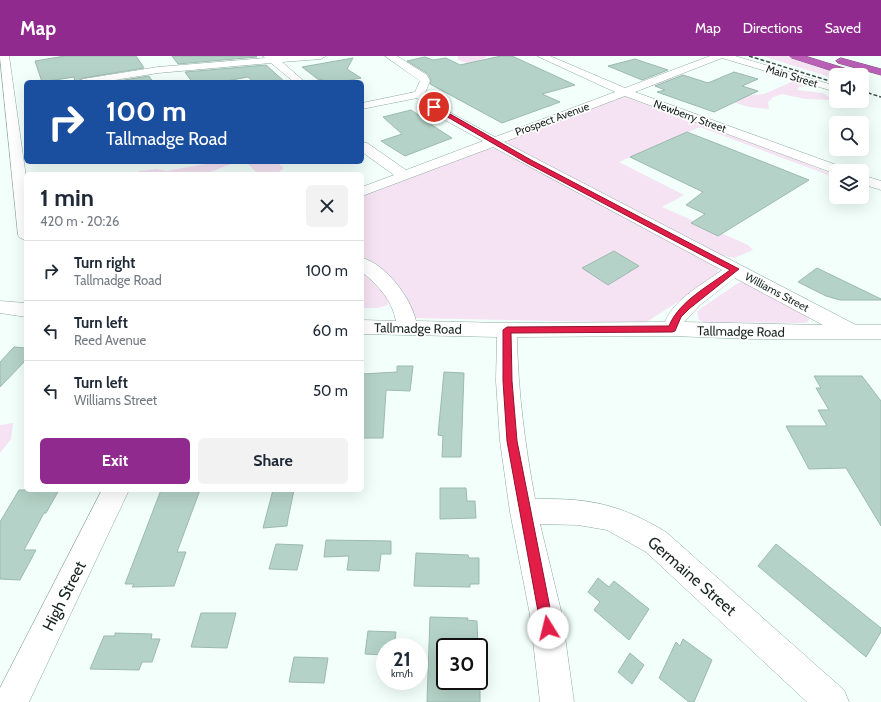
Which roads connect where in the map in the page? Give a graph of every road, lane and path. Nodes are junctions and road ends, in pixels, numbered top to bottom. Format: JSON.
{"nodes":[{"id":1,"x":4,"y":56,"type":"edge"},
{"id":2,"x":321,"y":56,"type":"edge"},
{"id":3,"x":390,"y":56,"type":"edge"},
{"id":4,"x":542,"y":56,"type":"edge"},
{"id":5,"x":719,"y":56,"type":"edge"},
{"id":6,"x":725,"y":56,"type":"edge"},
{"id":7,"x":795,"y":56,"type":"edge"},
{"id":8,"x":823,"y":56,"type":"edge"},
{"id":9,"x":845,"y":56,"type":"edge"},
{"id":10,"x":272,"y":59,"type":"edge"},
{"id":11,"x":153,"y":60,"type":"dead end"},
{"id":12,"x":881,"y":66,"type":"edge"},
{"id":13,"x":834,"y":68,"type":"edge"},
{"id":14,"x":158,"y":70,"type":"junction"},
{"id":15,"x":881,"y":72,"type":"edge"},
{"id":16,"x":869,"y":79,"type":"edge"},
{"id":17,"x":96,"y":80,"type":"edge"},
{"id":18,"x":166,"y":80,"type":"edge"},
{"id":19,"x":298,"y":80,"type":"edge"},
{"id":20,"x":881,"y":82,"type":"edge"},
{"id":21,"x":829,"y":87,"type":"edge"},
{"id":22,"x":9,"y":91,"type":"edge"},
{"id":23,"x":625,"y":92,"type":"junction"},
{"id":24,"x":419,"y":94,"type":"junction"},
{"id":25,"x":364,"y":106,"type":"edge"},
{"id":26,"x":494,"y":141,"type":"junction"},
{"id":27,"x":364,"y":147,"type":"edge"},
{"id":28,"x":829,"y":167,"type":"edge"},
{"id":29,"x":403,"y":175,"type":"junction"},
{"id":30,"x":869,"y":182,"type":"edge"},
{"id":31,"x":881,"y":186,"type":"edge"},
{"id":32,"x":364,"y":191,"type":"edge"},
{"id":33,"x":24,"y":218,"type":"edge"},
{"id":34,"x":364,"y":264,"type":"edge"},
{"id":35,"x":736,"y":269,"type":"junction"},
{"id":36,"x":0,"y":307,"type":"edge"},
{"id":37,"x":24,"y":310,"type":"edge"},
{"id":38,"x":364,"y":327,"type":"edge"},
{"id":39,"x":407,"y":327,"type":"junction"},
{"id":40,"x":672,"y":329,"type":"junction"},
{"id":41,"x":507,"y":330,"type":"junction"},
{"id":42,"x":851,"y":331,"type":"junction"},
{"id":43,"x":881,"y":332,"type":"edge"},
{"id":44,"x":115,"y":492,"type":"edge"},
{"id":45,"x":524,"y":512,"type":"junction"},
{"id":46,"x":10,"y":702,"type":"edge"},
{"id":47,"x":557,"y":702,"type":"edge"},
{"id":48,"x":832,"y":702,"type":"edge"}],
"edges":[{"from":1,"to":22,"type":"street"},
{"from":2,"to":10,"type":"street"},
{"from":3,"to":24,"type":"street"},
{"from":4,"to":23,"type":"street","name":"Newberry Street"},
{"from":5,"to":23,"type":"street","name":"Prospect Avenue"},
{"from":6,"to":21,"type":"street","name":"Main Street"},
{"from":7,"to":13,"type":"highway"},
{"from":8,"to":15,"type":"highway"},
{"from":9,"to":12,"type":"highway"},
{"from":10,"to":14,"type":"street"},
{"from":10,"to":19,"type":"street"},
{"from":11,"to":14,"type":"street"},
{"from":14,"to":17,"type":"street"},
{"from":14,"to":18,"type":"street"},
{"from":16,"to":20,"type":"highway"},
{"from":22,"to":33,"type":"street"},
{"from":23,"to":26,"type":"street","name":"Prospect Avenue"},
{"from":23,"to":28,"type":"street","name":"Newberry Street"},
{"from":24,"to":25,"type":"street"},
{"from":24,"to":26,"type":"street","name":"Williams Street"},
{"from":26,"to":29,"type":"street","name":"Prospect Avenue"},
{"from":26,"to":35,"type":"street","name":"Williams Street"},
{"from":27,"to":29,"type":"street"},
{"from":29,"to":32,"type":"street","name":"Prospect Avenue"},
{"from":30,"to":31,"type":"street"},
{"from":34,"to":39,"type":"street"},
{"from":35,"to":40,"type":"street"},
{"from":35,"to":42,"type":"street","name":"Williams Street"},
{"from":36,"to":37,"type":"street"},
{"from":38,"to":39,"type":"street","name":"Tallmadge Road"},
{"from":39,"to":41,"type":"street","name":"Tallmadge Road"},
{"from":40,"to":41,"type":"street","name":"Tallmadge Road"},
{"from":40,"to":42,"type":"street","name":"Tallmadge Road"},
{"from":41,"to":45,"type":"street"},
{"from":42,"to":43,"type":"street","name":"Tallmadge Road"},
{"from":44,"to":46,"type":"street","name":"High Street"},
{"from":45,"to":47,"type":"street"},
{"from":45,"to":48,"type":"street","name":"Germaine Street"}]}
